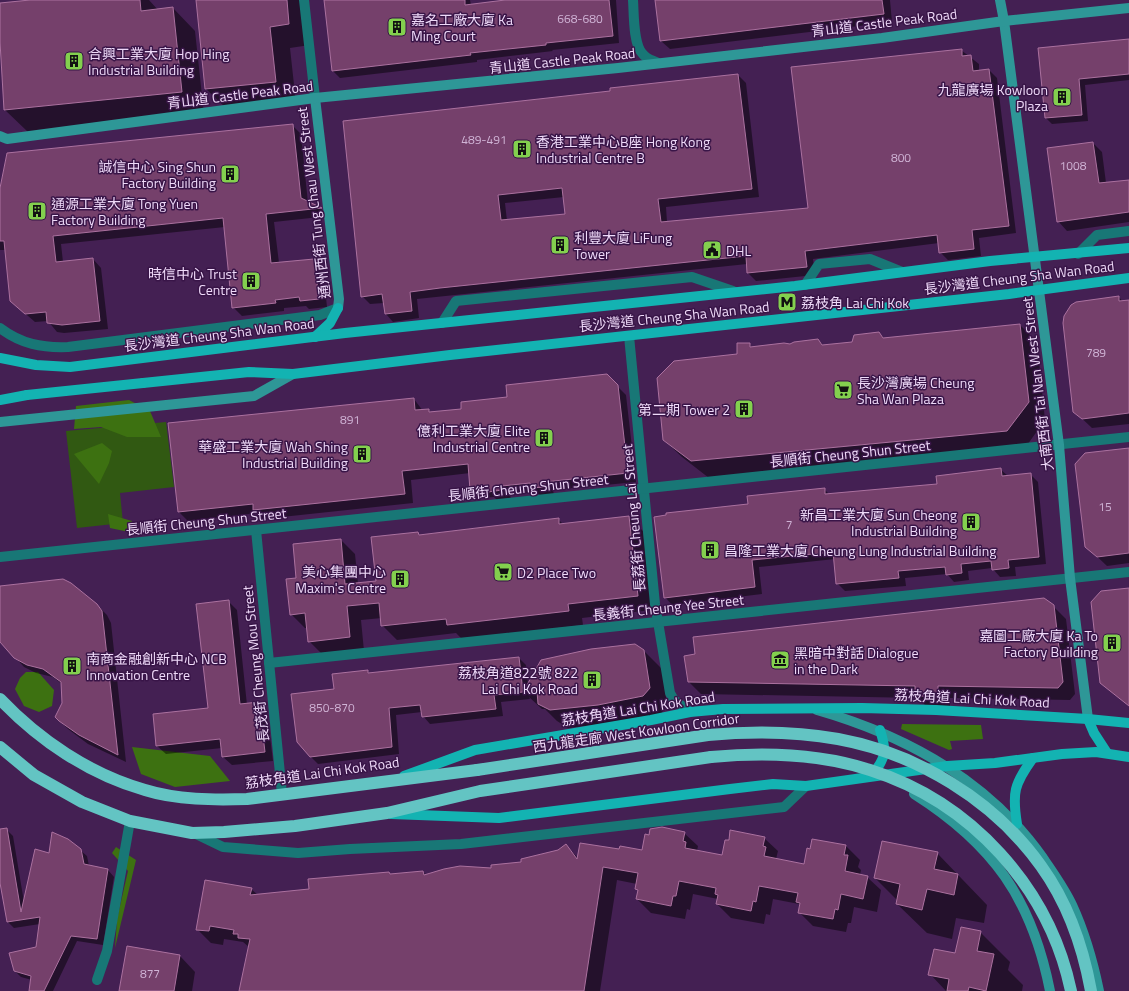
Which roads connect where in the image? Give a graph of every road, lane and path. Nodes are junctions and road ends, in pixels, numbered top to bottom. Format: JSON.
{"nodes":[{"id":1,"x":304,"y":0,"type":"edge"},
{"id":2,"x":633,"y":0,"type":"edge"},
{"id":3,"x":1000,"y":0,"type":"edge"},
{"id":4,"x":1129,"y":8,"type":"edge"},
{"id":5,"x":1004,"y":21,"type":"junction"},
{"id":6,"x":658,"y":63,"type":"junction"},
{"id":7,"x":315,"y":98,"type":"junction"},
{"id":8,"x":2,"y":139,"type":"edge"},
{"id":9,"x":1129,"y":231,"type":"edge"},
{"id":10,"x":1129,"y":248,"type":"edge"},
{"id":11,"x":1078,"y":254,"type":"junction"},
{"id":12,"x":1035,"y":258,"type":"junction"},
{"id":13,"x":902,"y":272,"type":"junction"},
{"id":14,"x":1129,"y":278,"type":"edge"},
{"id":15,"x":805,"y":284,"type":"junction"},
{"id":16,"x":1040,"y":290,"type":"junction"},
{"id":17,"x":733,"y":291,"type":"junction"},
{"id":18,"x":338,"y":308,"type":"junction"},
{"id":19,"x":442,"y":322,"type":"junction"},
{"id":20,"x":0,"y":328,"type":"edge"},
{"id":21,"x":629,"y":336,"type":"junction"},
{"id":22,"x":315,"y":337,"type":"junction"},
{"id":23,"x":0,"y":353,"type":"edge"},
{"id":24,"x":0,"y":358,"type":"edge"},
{"id":25,"x":0,"y":363,"type":"edge"},
{"id":26,"x":21,"y":363,"type":"junction"},
{"id":27,"x":293,"y":374,"type":"junction"},
{"id":28,"x":0,"y":394,"type":"edge"},
{"id":29,"x":27,"y":395,"type":"junction"},
{"id":30,"x":0,"y":400,"type":"edge"},
{"id":31,"x":0,"y":422,"type":"edge"},
{"id":32,"x":1129,"y":437,"type":"edge"},
{"id":33,"x":1059,"y":445,"type":"junction"},
{"id":34,"x":644,"y":488,"type":"junction"},
{"id":35,"x":256,"y":530,"type":"junction"},
{"id":36,"x":0,"y":557,"type":"edge"},
{"id":37,"x":1129,"y":572,"type":"edge"},
{"id":38,"x":1070,"y":578,"type":"junction"},
{"id":39,"x":660,"y":622,"type":"junction"},
{"id":40,"x":269,"y":663,"type":"junction"},
{"id":41,"x":0,"y":699,"type":"edge"},
{"id":42,"x":814,"y":708,"type":"junction"},
{"id":43,"x":690,"y":712,"type":"junction"},
{"id":44,"x":1088,"y":719,"type":"junction"},
{"id":45,"x":1129,"y":723,"type":"edge"},
{"id":46,"x":880,"y":730,"type":"junction"},
{"id":47,"x":0,"y":747,"type":"edge"},
{"id":48,"x":1107,"y":753,"type":"junction"},
{"id":49,"x":1129,"y":757,"type":"edge"},
{"id":50,"x":1033,"y":758,"type":"junction"},
{"id":51,"x":947,"y":766,"type":"junction"},
{"id":52,"x":872,"y":775,"type":"junction"},
{"id":53,"x":395,"y":779,"type":"junction"},
{"id":54,"x":806,"y":786,"type":"junction"},
{"id":55,"x":282,"y":794,"type":"junction"},
{"id":56,"x":387,"y":814,"type":"junction"},
{"id":57,"x":130,"y":821,"type":"junction"},
{"id":58,"x":1017,"y":824,"type":"junction"},
{"id":59,"x":192,"y":833,"type":"junction"},
{"id":60,"x":97,"y":980,"type":"dead end"},
{"id":61,"x":1050,"y":991,"type":"edge"},
{"id":62,"x":1071,"y":991,"type":"edge"},
{"id":63,"x":1090,"y":991,"type":"edge"},
{"id":64,"x":1099,"y":991,"type":"edge"}],
"edges":[{"from":1,"to":7,"type":"street","name":"通州西街 Tung Chau West Street"},
{"from":2,"to":6,"type":"street"},
{"from":3,"to":5,"type":"street","name":"大南西街 Tai Nan West Street"},
{"from":4,"to":5,"type":"street","name":"青山道 Castle Peak Road"},
{"from":5,"to":6,"type":"street","name":"青山道 Castle Peak Road"},
{"from":5,"to":12,"type":"street","name":"大南西街 Tai Nan West Street"},
{"from":6,"to":7,"type":"street","name":"青山道 Castle Peak Road"},
{"from":7,"to":8,"type":"street","name":"青山道 Castle Peak Road"},
{"from":7,"to":18,"type":"street","name":"通州西街 Tung Chau West Street"},
{"from":9,"to":11,"type":"street","name":"長沙灣道 Cheung Sha Wan Road"},
{"from":10,"to":11,"type":"main road","name":"長沙灣道 Cheung Sha Wan Road"},
{"from":11,"to":12,"type":"main road","name":"長沙灣道 Cheung Sha Wan Road"},
{"from":12,"to":13,"type":"main road","name":"長沙灣道 Cheung Sha Wan Road"},
{"from":12,"to":16,"type":"street","name":"大南西街 Tai Nan West Street"},
{"from":13,"to":15,"type":"main road","name":"長沙灣道 Cheung Sha Wan Road"},
{"from":13,"to":15,"type":"street","name":"長沙灣道 Cheung Sha Wan Road"},
{"from":14,"to":16,"type":"main road","name":"長沙灣道 Cheung Sha Wan Road"},
{"from":15,"to":17,"type":"main road","name":"長沙灣道 Cheung Sha Wan Road"},
{"from":16,"to":21,"type":"main road","name":"長沙灣道 Cheung Sha Wan Road"},
{"from":16,"to":33,"type":"street","name":"大南西街 Tai Nan West Street"},
{"from":17,"to":19,"type":"main road","name":"長沙灣道 Cheung Sha Wan Road"},
{"from":17,"to":19,"type":"street","name":"長沙灣道 Cheung Sha Wan Road"},
{"from":18,"to":20,"type":"street","name":"長沙灣道 Cheung Sha Wan Road"},
{"from":18,"to":22,"type":"main road"},
{"from":19,"to":22,"type":"main road","name":"長沙灣道 Cheung Sha Wan Road"},
{"from":21,"to":27,"type":"main road","name":"長沙灣道 Cheung Sha Wan Road"},
{"from":21,"to":34,"type":"street","name":"長荔街 Cheung Lai Street"},
{"from":22,"to":26,"type":"main road","name":"長沙灣道 Cheung Sha Wan Road"},
{"from":23,"to":26,"type":"main road"},
{"from":24,"to":26,"type":"main road","name":"長沙灣道 Cheung Sha Wan Road"},
{"from":25,"to":26,"type":"main road"},
{"from":27,"to":29,"type":"main road","name":"長沙灣道 Cheung Sha Wan Road","bridge":true},
{"from":27,"to":31,"type":"street","name":"長沙灣道 Cheung Sha Wan Road"},
{"from":28,"to":29,"type":"main road"},
{"from":29,"to":30,"type":"main road","name":"長沙灣道 Cheung Sha Wan Road"},
{"from":32,"to":33,"type":"street","name":"長順街 Cheung Shun Street"},
{"from":33,"to":34,"type":"street","name":"長順街 Cheung Shun Street"},
{"from":33,"to":38,"type":"street","name":"大南西街 Tai Nan West Street"},
{"from":34,"to":35,"type":"street","name":"長順街 Cheung Shun Street"},
{"from":34,"to":39,"type":"street","name":"長荔街 Cheung Lai Street"},
{"from":35,"to":36,"type":"street","name":"長順街 Cheung Shun Street"},
{"from":35,"to":40,"type":"street","name":"長茂街 Cheung Mou Street"},
{"from":37,"to":38,"type":"street","name":"長義街 Cheung Yee Street"},
{"from":38,"to":39,"type":"street","name":"長義街 Cheung Yee Street"},
{"from":38,"to":44,"type":"street","name":"大南西街 Tai Nan West Street"},
{"from":39,"to":40,"type":"street","name":"長義街 Cheung Yee Street"},
{"from":39,"to":43,"type":"street","name":"長荔街 Cheung Lai Street"},
{"from":40,"to":55,"type":"street","name":"長茂街 Cheung Mou Street"},
{"from":41,"to":55,"type":"highway","name":"荔枝角道 Lai Chi Kok Road"},
{"from":42,"to":43,"type":"main road","name":"荔枝角道 Lai Chi Kok Road"},
{"from":42,"to":44,"type":"main road","name":"荔枝角道 Lai Chi Kok Road"},
{"from":42,"to":46,"type":"street","name":"荔枝角道 Lai Chi Kok Road"},
{"from":43,"to":53,"type":"main road","name":"荔枝角道 Lai Chi Kok Road"},
{"from":44,"to":45,"type":"main road","name":"荔枝角道 Lai Chi Kok Road"},
{"from":44,"to":48,"type":"main road"},
{"from":46,"to":51,"type":"street","name":"荔枝角道 Lai Chi Kok Road"},
{"from":46,"to":52,"type":"main road"},
{"from":47,"to":57,"type":"highway"},
{"from":48,"to":49,"type":"main road"},
{"from":48,"to":50,"type":"main road"},
{"from":50,"to":51,"type":"main road"},
{"from":50,"to":58,"type":"main road"},
{"from":51,"to":52,"type":"main road"},
{"from":51,"to":58,"type":"street","name":"荔枝角道 Lai Chi Kok Road"},
{"from":52,"to":54,"type":"main road"},
{"from":52,"to":61,"type":"street"},
{"from":53,"to":55,"type":"highway","name":"荔枝角道 Lai Chi Kok Road"},
{"from":53,"to":63,"type":"highway","name":"西九龍走廊 West Kowloon Corridor","bridge":true},
{"from":54,"to":56,"type":"main road"},
{"from":54,"to":59,"type":"street"},
{"from":56,"to":59,"type":"highway"},
{"from":56,"to":62,"type":"highway","bridge":true},
{"from":57,"to":59,"type":"highway"},
{"from":57,"to":60,"type":"street"},
{"from":58,"to":64,"type":"street","name":"荔枝角道 Lai Chi Kok Road"}]}
